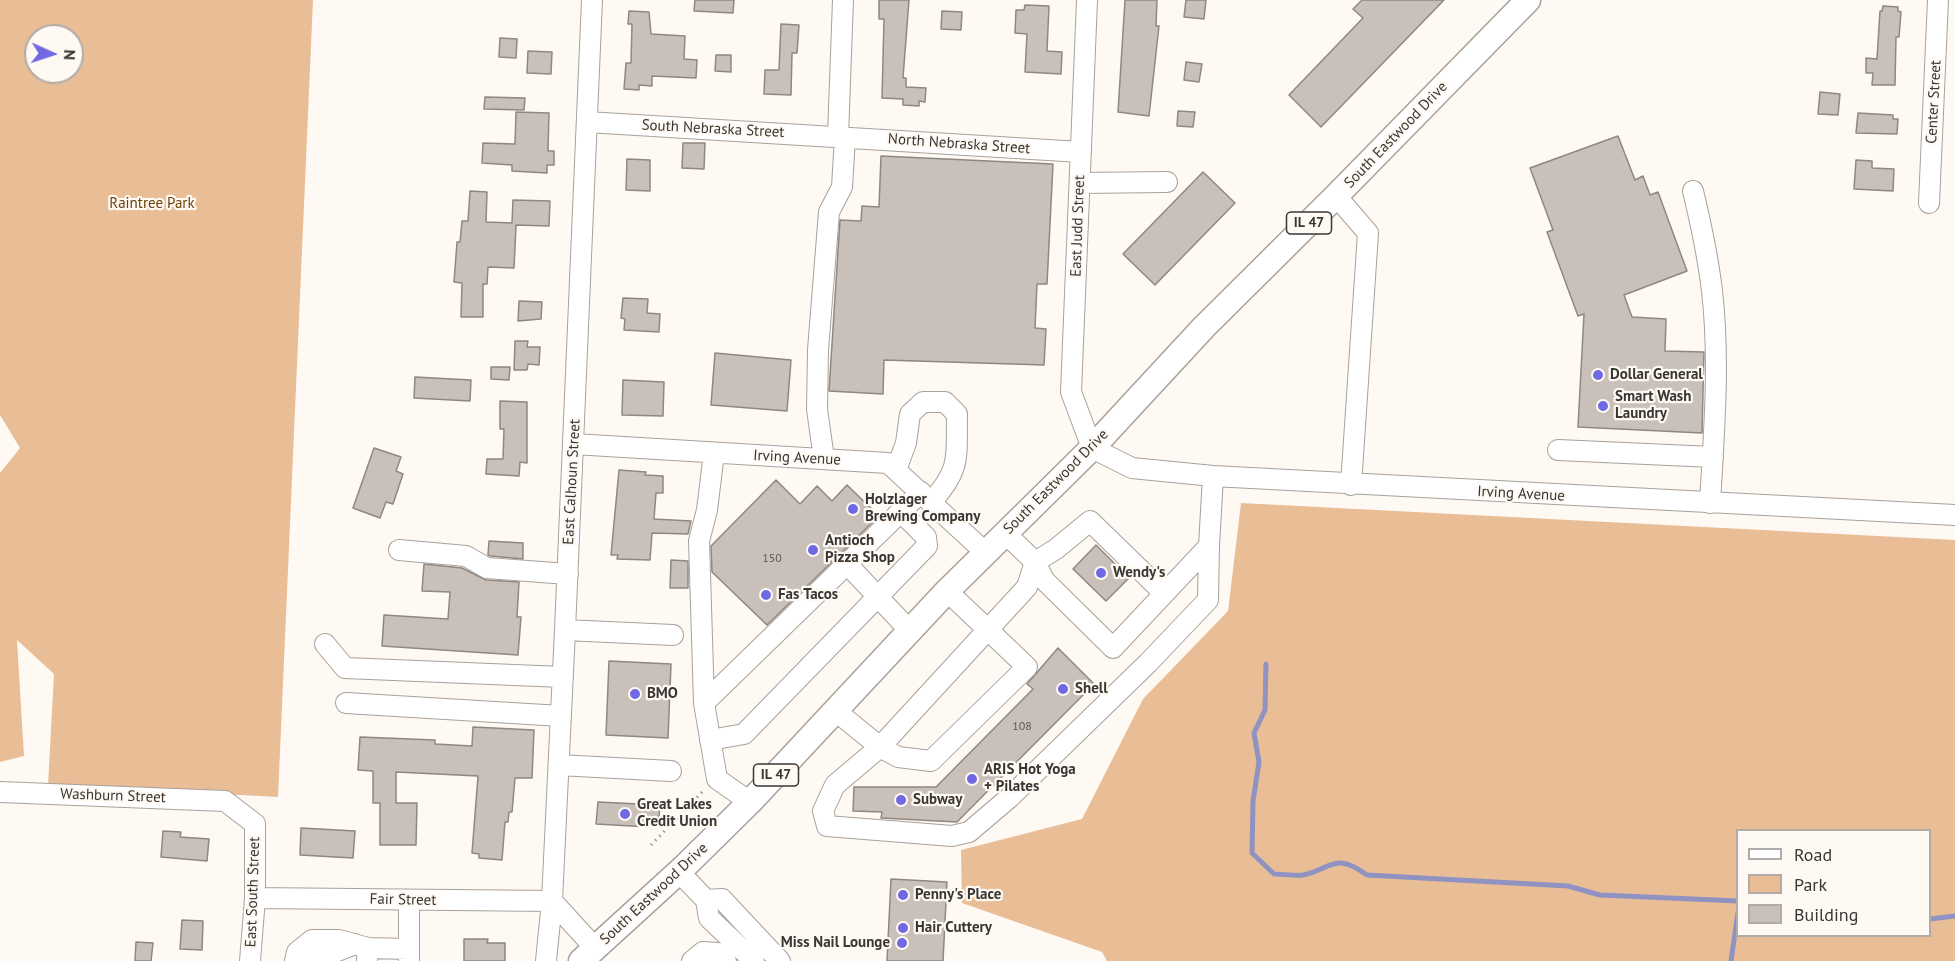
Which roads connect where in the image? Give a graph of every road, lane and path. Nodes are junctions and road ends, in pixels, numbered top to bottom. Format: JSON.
{"nodes":[{"id":1,"x":592,"y":0,"type":"edge"},
{"id":2,"x":843,"y":0,"type":"edge"},
{"id":3,"x":1087,"y":0,"type":"edge"},
{"id":4,"x":1528,"y":0,"type":"edge"},
{"id":5,"x":1938,"y":0,"type":"edge"},
{"id":6,"x":587,"y":122,"type":"junction"},
{"id":7,"x":842,"y":137,"type":"junction"},
{"id":8,"x":1081,"y":152,"type":"junction"},
{"id":9,"x":1167,"y":182,"type":"dead end"},
{"id":10,"x":1080,"y":183,"type":"junction"},
{"id":11,"x":1693,"y":191,"type":"dead end"},
{"id":12,"x":1336,"y":196,"type":"junction"},
{"id":13,"x":1929,"y":203,"type":"dead end"},
{"id":14,"x":574,"y":444,"type":"junction"},
{"id":15,"x":1092,"y":448,"type":"junction"},
{"id":16,"x":1558,"y":450,"type":"dead end"},
{"id":17,"x":714,"y":453,"type":"junction"},
{"id":18,"x":1713,"y":457,"type":"junction"},
{"id":19,"x":825,"y":459,"type":"junction"},
{"id":20,"x":896,"y":470,"type":"junction"},
{"id":21,"x":1213,"y":476,"type":"junction"},
{"id":22,"x":1351,"y":485,"type":"junction"},
{"id":23,"x":927,"y":497,"type":"junction"},
{"id":24,"x":1710,"y":503,"type":"junction"},
{"id":25,"x":901,"y":512,"type":"junction"},
{"id":26,"x":1955,"y":515,"type":"edge"},
{"id":27,"x":1005,"y":532,"type":"junction"},
{"id":28,"x":399,"y":550,"type":"dead end"},
{"id":29,"x":1205,"y":550,"type":"junction"},
{"id":30,"x":986,"y":553,"type":"junction"},
{"id":31,"x":1035,"y":562,"type":"junction"},
{"id":32,"x":847,"y":564,"type":"junction"},
{"id":33,"x":568,"y":574,"type":"junction"},
{"id":34,"x":947,"y":591,"type":"junction"},
{"id":35,"x":1164,"y":593,"type":"junction"},
{"id":36,"x":879,"y":598,"type":"junction"},
{"id":37,"x":565,"y":630,"type":"junction"},
{"id":38,"x":988,"y":630,"type":"junction"},
{"id":39,"x":911,"y":632,"type":"junction"},
{"id":40,"x":673,"y":635,"type":"dead end"},
{"id":41,"x":325,"y":644,"type":"dead end"},
{"id":42,"x":562,"y":677,"type":"junction"},
{"id":43,"x":346,"y":703,"type":"dead end"},
{"id":44,"x":704,"y":703,"type":"junction"},
{"id":45,"x":837,"y":712,"type":"junction"},
{"id":46,"x":561,"y":716,"type":"junction"},
{"id":47,"x":710,"y":740,"type":"junction"},
{"id":48,"x":880,"y":747,"type":"junction"},
{"id":49,"x":558,"y":765,"type":"junction"},
{"id":50,"x":671,"y":771,"type":"dead end"},
{"id":51,"x":717,"y":777,"type":"junction"},
{"id":52,"x":0,"y":792,"type":"edge"},
{"id":53,"x":225,"y":801,"type":"joint"},
{"id":54,"x":750,"y":802,"type":"junction"},
{"id":55,"x":651,"y":845,"type":"dead end"},
{"id":56,"x":679,"y":872,"type":"junction"},
{"id":57,"x":255,"y":898,"type":"junction"},
{"id":58,"x":410,"y":900,"type":"junction"},
{"id":59,"x":705,"y":900,"type":"junction"},
{"id":60,"x":552,"y":901,"type":"junction"},
{"id":61,"x":364,"y":951,"type":"edge"},
{"id":62,"x":588,"y":954,"type":"edge"},
{"id":63,"x":409,"y":955,"type":"edge"},
{"id":64,"x":250,"y":961,"type":"edge"},
{"id":65,"x":295,"y":961,"type":"edge"},
{"id":66,"x":312,"y":961,"type":"edge"},
{"id":67,"x":546,"y":961,"type":"edge"},
{"id":68,"x":692,"y":961,"type":"edge"},
{"id":69,"x":726,"y":961,"type":"edge"},
{"id":70,"x":754,"y":961,"type":"edge"},
{"id":71,"x":780,"y":961,"type":"edge"}],
"edges":[{"from":1,"to":6,"type":"street","name":"East Calhoun Street"},
{"from":2,"to":7,"type":"street"},
{"from":3,"to":8,"type":"street","name":"East Judd Street"},
{"from":4,"to":12,"type":"main road","name":"South Eastwood Drive","number":"IL 47"},
{"from":5,"to":13,"type":"street","name":"Center Street"},
{"from":6,"to":7,"type":"street","name":"South Nebraska Street"},
{"from":6,"to":14,"type":"street","name":"East Calhoun Street"},
{"from":7,"to":8,"type":"street","name":"North Nebraska Street"},
{"from":7,"to":19,"type":"street"},
{"from":8,"to":10,"type":"street","name":"East Judd Street"},
{"from":9,"to":10,"type":"street"},
{"from":10,"to":15,"type":"street","name":"East Judd Street"},
{"from":11,"to":18,"type":"street"},
{"from":12,"to":15,"type":"main road","name":"South Eastwood Drive","number":"IL 47"},
{"from":12,"to":22,"type":"street"},
{"from":14,"to":17,"type":"street","name":"Irving Avenue"},
{"from":14,"to":33,"type":"street","name":"East Calhoun Street"},
{"from":15,"to":21,"type":"street","name":"Irving Avenue"},
{"from":15,"to":27,"type":"main road","name":"South Eastwood Drive","number":"IL 47"},
{"from":16,"to":18,"type":"street"},
{"from":17,"to":19,"type":"street","name":"Irving Avenue"},
{"from":17,"to":44,"type":"street"},
{"from":18,"to":24,"type":"street"},
{"from":19,"to":20,"type":"street","name":"Irving Avenue"},
{"from":20,"to":23,"type":"street","name":"Irving Avenue"},
{"from":20,"to":23,"type":"street"},
{"from":21,"to":22,"type":"street","name":"Irving Avenue"},
{"from":21,"to":29,"type":"street"},
{"from":22,"to":24,"type":"street","name":"Irving Avenue"},
{"from":23,"to":25,"type":"street"},
{"from":23,"to":30,"type":"street","name":"Irving Avenue"},
{"from":24,"to":26,"type":"street","name":"Irving Avenue"},
{"from":25,"to":32,"type":"street"},
{"from":25,"to":36,"type":"street"},
{"from":27,"to":30,"type":"main road","name":"South Eastwood Drive","number":"IL 47"},
{"from":27,"to":31,"type":"street"},
{"from":28,"to":33,"type":"street"},
{"from":29,"to":35,"type":"street"},
{"from":29,"to":48,"type":"street"},
{"from":30,"to":34,"type":"main road","name":"South Eastwood Drive","number":"IL 47"},
{"from":31,"to":35,"type":"street"},
{"from":31,"to":35,"type":"street"},
{"from":31,"to":38,"type":"street"},
{"from":32,"to":36,"type":"street"},
{"from":32,"to":44,"type":"street"},
{"from":33,"to":37,"type":"street","name":"East Calhoun Street"},
{"from":34,"to":38,"type":"street"},
{"from":34,"to":39,"type":"main road","name":"South Eastwood Drive","number":"IL 47"},
{"from":36,"to":39,"type":"street"},
{"from":36,"to":47,"type":"street"},
{"from":37,"to":40,"type":"street"},
{"from":37,"to":42,"type":"street","name":"East Calhoun Street"},
{"from":38,"to":48,"type":"street"},
{"from":38,"to":48,"type":"street"},
{"from":39,"to":45,"type":"main road","name":"South Eastwood Drive","number":"IL 47"},
{"from":41,"to":42,"type":"street"},
{"from":42,"to":46,"type":"street","name":"East Calhoun Street"},
{"from":43,"to":46,"type":"street"},
{"from":44,"to":47,"type":"street"},
{"from":45,"to":48,"type":"street"},
{"from":45,"to":54,"type":"main road","name":"South Eastwood Drive","number":"IL 47"},
{"from":46,"to":49,"type":"street","name":"East Calhoun Street"},
{"from":47,"to":51,"type":"street"},
{"from":49,"to":50,"type":"street"},
{"from":49,"to":60,"type":"street","name":"East Calhoun Street"},
{"from":51,"to":54,"type":"street"},
{"from":51,"to":55,"type":"path"},
{"from":52,"to":53,"type":"street","name":"Washburn Street"},
{"from":53,"to":57,"type":"street","name":"East South Street"},
{"from":54,"to":56,"type":"main road","name":"South Eastwood Drive","number":"IL 47"},
{"from":56,"to":59,"type":"street"},
{"from":56,"to":62,"type":"main road","name":"South Eastwood Drive","number":"IL 47"},
{"from":57,"to":58,"type":"street","name":"Fair Street"},
{"from":57,"to":64,"type":"street","name":"East South Street"},
{"from":58,"to":60,"type":"street","name":"Fair Street"},
{"from":58,"to":63,"type":"street"},
{"from":59,"to":70,"type":"street"},
{"from":59,"to":71,"type":"street"},
{"from":60,"to":62,"type":"street"},
{"from":60,"to":67,"type":"street","name":"East Calhoun Street"},
{"from":61,"to":63,"type":"street"},
{"from":61,"to":65,"type":"street"},
{"from":61,"to":66,"type":"street"},
{"from":68,"to":69,"type":"street"}]}
